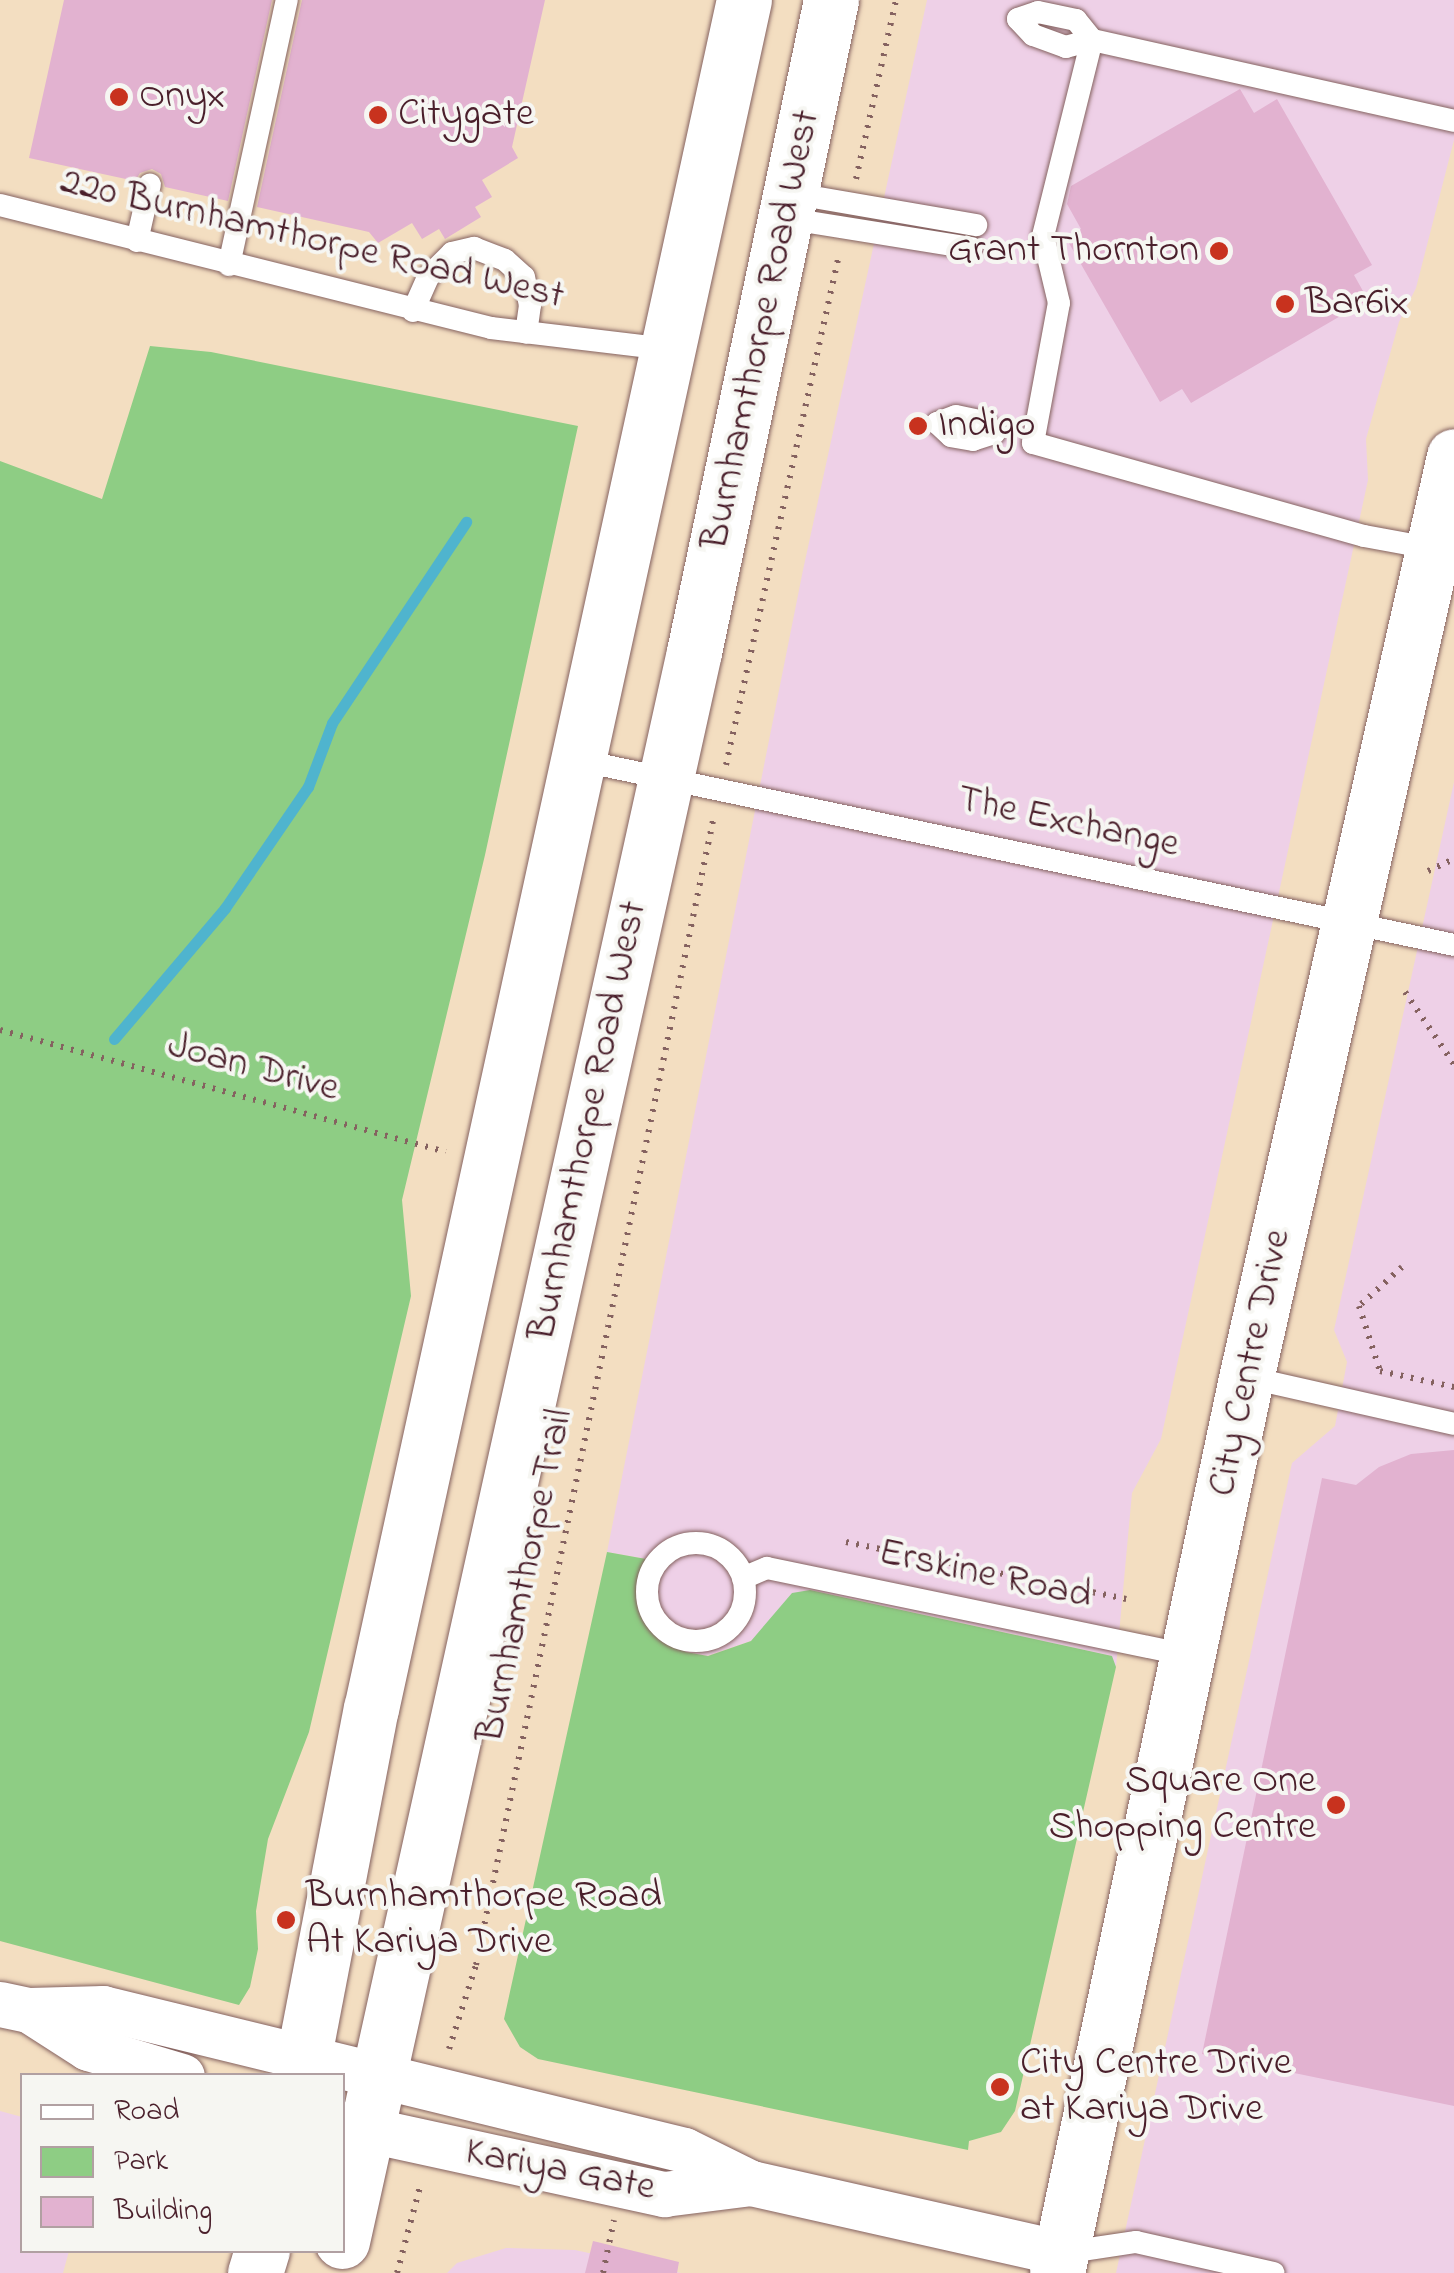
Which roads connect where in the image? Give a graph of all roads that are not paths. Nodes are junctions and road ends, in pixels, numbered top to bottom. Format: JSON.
{"nodes":[{"id":1,"x":286,"y":0,"type":"edge"},
{"id":2,"x":744,"y":0,"type":"edge"},
{"id":3,"x":832,"y":0,"type":"edge"},
{"id":4,"x":1454,"y":121,"type":"edge"},
{"id":5,"x":150,"y":184,"type":"dead end"},
{"id":6,"x":0,"y":205,"type":"edge"},
{"id":7,"x":787,"y":205,"type":"junction"},
{"id":8,"x":976,"y":224,"type":"dead end"},
{"id":9,"x":137,"y":240,"type":"junction"},
{"id":10,"x":972,"y":248,"type":"dead end"},
{"id":11,"x":229,"y":265,"type":"junction"},
{"id":12,"x":413,"y":311,"type":"junction"},
{"id":13,"x":526,"y":333,"type":"junction"},
{"id":14,"x":667,"y":350,"type":"junction"},
{"id":15,"x":1454,"y":456,"type":"edge"},
{"id":16,"x":1434,"y":549,"type":"junction"},
{"id":17,"x":578,"y":760,"type":"junction"},
{"id":18,"x":666,"y":776,"type":"junction"},
{"id":19,"x":1349,"y":922,"type":"junction"},
{"id":20,"x":1454,"y":945,"type":"edge"},
{"id":21,"x":1246,"y":1377,"type":"junction"},
{"id":22,"x":1454,"y":1424,"type":"edge"},
{"id":23,"x":743,"y":1578,"type":"junction"},
{"id":24,"x":1188,"y":1655,"type":"junction"},
{"id":25,"x":15,"y":2007,"type":"edge"},
{"id":26,"x":302,"y":2067,"type":"edge"},
{"id":27,"x":172,"y":2073,"type":"edge"},
{"id":28,"x":380,"y":2076,"type":"junction"},
{"id":29,"x":356,"y":2128,"type":"edge"},
{"id":30,"x":751,"y":2183,"type":"junction"},
{"id":31,"x":345,"y":2216,"type":"edge"},
{"id":32,"x":1069,"y":2266,"type":"edge"},
{"id":33,"x":1274,"y":2273,"type":"edge"}],
"edges":[{"from":1,"to":11,"type":"lane"},
{"from":2,"to":14,"type":"main road"},
{"from":3,"to":7,"type":"main road","name":"Burnhamthorpe Road West"},
{"from":4,"to":16,"type":"lane"},
{"from":5,"to":9,"type":"lane"},
{"from":6,"to":9,"type":"lane","name":"220 Burnhamthorpe Road West"},
{"from":7,"to":8,"type":"lane"},
{"from":7,"to":10,"type":"lane"},
{"from":7,"to":18,"type":"main road","name":"Burnhamthorpe Road West"},
{"from":9,"to":11,"type":"lane","name":"220 Burnhamthorpe Road West"},
{"from":11,"to":12,"type":"lane","name":"220 Burnhamthorpe Road West"},
{"from":12,"to":13,"type":"lane","name":"220 Burnhamthorpe Road West"},
{"from":12,"to":13,"type":"lane"},
{"from":13,"to":14,"type":"lane","name":"220 Burnhamthorpe Road West"},
{"from":14,"to":17,"type":"main road"},
{"from":15,"to":16,"type":"main road","name":"City Centre Drive"},
{"from":16,"to":19,"type":"main road","name":"City Centre Drive"},
{"from":17,"to":18,"type":"lane","name":"The Exchange"},
{"from":17,"to":26,"type":"main road"},
{"from":18,"to":19,"type":"lane","name":"The Exchange"},
{"from":18,"to":28,"type":"main road","name":"Burnhamthorpe Road West"},
{"from":19,"to":20,"type":"lane","name":"The Exchange"},
{"from":19,"to":21,"type":"main road","name":"City Centre Drive"},
{"from":21,"to":22,"type":"lane"},
{"from":21,"to":24,"type":"main road","name":"City Centre Drive"},
{"from":23,"to":23,"type":"lane"},
{"from":23,"to":24,"type":"lane","name":"Erskine Road"},
{"from":24,"to":32,"type":"main road","name":"City Centre Drive"},
{"from":25,"to":26,"type":"street","name":"Kariya Gate"},
{"from":25,"to":27,"type":"street"},
{"from":26,"to":28,"type":"street","name":"Kariya Gate"},
{"from":28,"to":29,"type":"main road","name":"Burnhamthorpe Road West"},
{"from":28,"to":30,"type":"street","name":"Kariya Gate"},
{"from":29,"to":30,"type":"street","name":"Kariya Gate"},
{"from":29,"to":31,"type":"main road","name":"Burnhamthorpe Road West"},
{"from":30,"to":32,"type":"street","name":"Kariya Gate"},
{"from":32,"to":33,"type":"lane","name":"Kariya Gate"}]}
